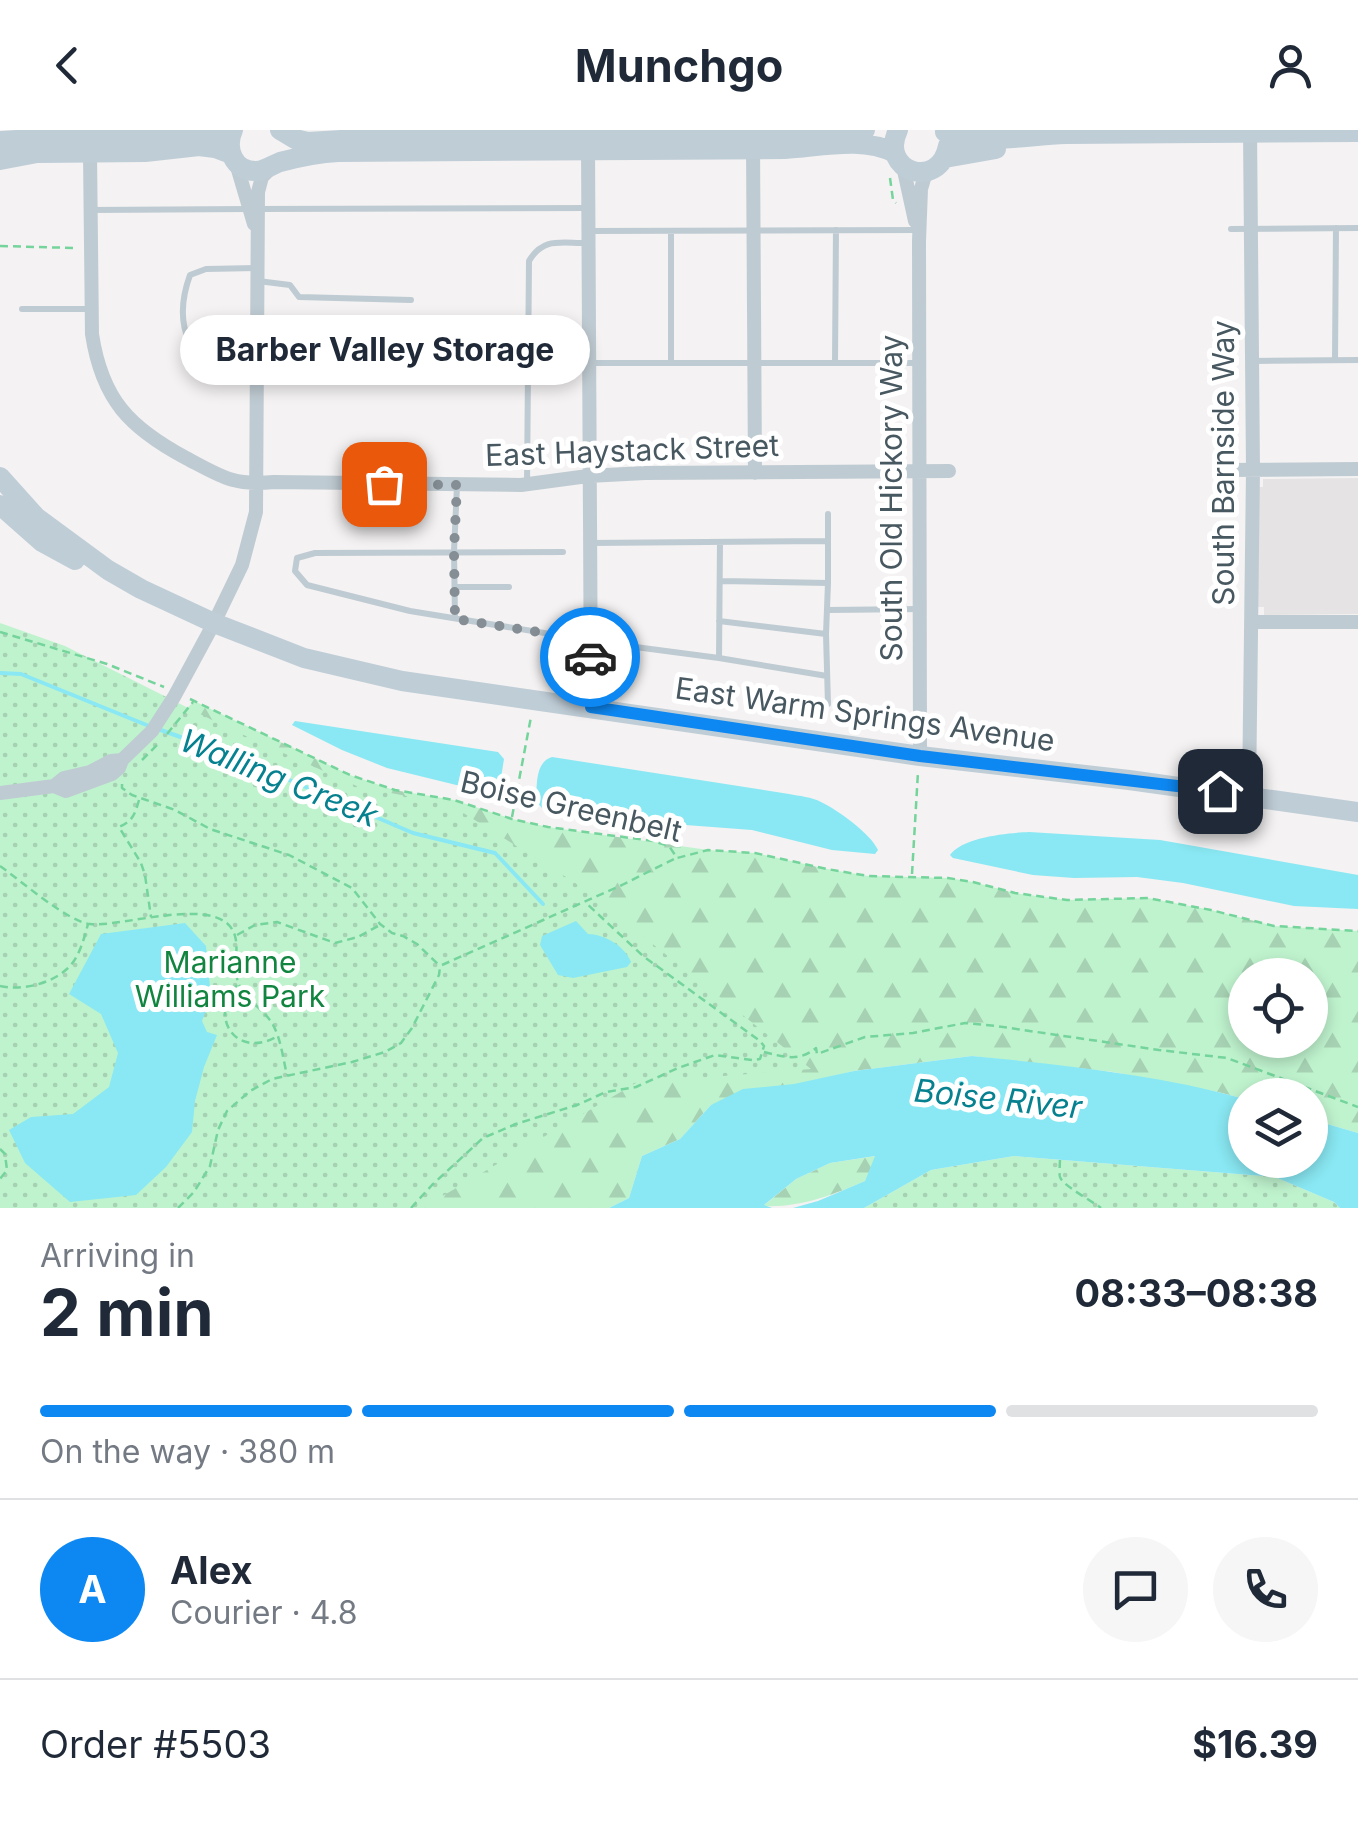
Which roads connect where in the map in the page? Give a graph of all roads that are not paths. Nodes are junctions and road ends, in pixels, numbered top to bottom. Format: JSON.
{"nodes":[{"id":1,"x":218,"y":130,"type":"edge"},
{"id":2,"x":233,"y":130,"type":"edge"},
{"id":3,"x":279,"y":130,"type":"edge"},
{"id":4,"x":865,"y":130,"type":"edge"},
{"id":5,"x":898,"y":130,"type":"edge"},
{"id":6,"x":944,"y":131,"type":"edge"},
{"id":7,"x":1358,"y":132,"type":"edge"},
{"id":8,"x":1250,"y":137,"type":"edge"},
{"id":9,"x":753,"y":138,"type":"edge"},
{"id":10,"x":422,"y":139,"type":"edge"},
{"id":11,"x":588,"y":139,"type":"edge"},
{"id":12,"x":90,"y":140,"type":"edge"},
{"id":13,"x":0,"y":141,"type":"edge"},
{"id":14,"x":1358,"y":146,"type":"edge"},
{"id":15,"x":233,"y":158,"type":"junction"},
{"id":16,"x":945,"y":158,"type":"junction"},
{"id":17,"x":0,"y":160,"type":"edge"},
{"id":18,"x":895,"y":162,"type":"junction"},
{"id":19,"x":273,"y":164,"type":"junction"},
{"id":20,"x":926,"y":172,"type":"junction"},
{"id":21,"x":588,"y":208,"type":"junction"},
{"id":22,"x":253,"y":209,"type":"junction"},
{"id":23,"x":91,"y":210,"type":"junction"},
{"id":24,"x":1250,"y":228,"type":"junction"},
{"id":25,"x":1336,"y":228,"type":"junction"},
{"id":26,"x":1358,"y":228,"type":"edge"},
{"id":27,"x":1232,"y":229,"type":"dead end"},
{"id":28,"x":754,"y":230,"type":"junction"},
{"id":29,"x":836,"y":230,"type":"junction"},
{"id":30,"x":671,"y":231,"type":"junction"},
{"id":31,"x":918,"y":235,"type":"junction"},
{"id":32,"x":588,"y":237,"type":"junction"},
{"id":33,"x":257,"y":275,"type":"junction"},
{"id":34,"x":411,"y":300,"type":"dead end"},
{"id":35,"x":22,"y":309,"type":"dead end"},
{"id":36,"x":93,"y":309,"type":"junction"},
{"id":37,"x":256,"y":352,"type":"junction"},
{"id":38,"x":1335,"y":360,"type":"junction"},
{"id":39,"x":1358,"y":360,"type":"edge"},
{"id":40,"x":1252,"y":361,"type":"junction"},
{"id":41,"x":754,"y":362,"type":"junction"},
{"id":42,"x":920,"y":362,"type":"junction"},
{"id":43,"x":588,"y":363,"type":"junction"},
{"id":44,"x":671,"y":363,"type":"junction"},
{"id":45,"x":835,"y":363,"type":"junction"},
{"id":46,"x":1358,"y":469,"type":"edge"},
{"id":47,"x":1227,"y":470,"type":"dead end"},
{"id":48,"x":1253,"y":470,"type":"junction"},
{"id":49,"x":949,"y":471,"type":"dead end"},
{"id":50,"x":920,"y":472,"type":"junction"},
{"id":51,"x":755,"y":473,"type":"junction"},
{"id":52,"x":588,"y":476,"type":"junction"},
{"id":53,"x":0,"y":477,"type":"edge"},
{"id":54,"x":256,"y":483,"type":"junction"},
{"id":55,"x":527,"y":484,"type":"junction"},
{"id":56,"x":457,"y":485,"type":"junction"},
{"id":57,"x":0,"y":505,"type":"edge"},
{"id":58,"x":828,"y":514,"type":"dead end"},
{"id":59,"x":720,"y":542,"type":"junction"},
{"id":60,"x":828,"y":542,"type":"junction"},
{"id":61,"x":589,"y":543,"type":"junction"},
{"id":62,"x":454,"y":551,"type":"junction"},
{"id":63,"x":563,"y":552,"type":"dead end"},
{"id":64,"x":720,"y":580,"type":"junction"},
{"id":65,"x":828,"y":583,"type":"junction"},
{"id":66,"x":454,"y":587,"type":"junction"},
{"id":67,"x":508,"y":587,"type":"dead end"},
{"id":68,"x":141,"y":589,"type":"junction"},
{"id":69,"x":920,"y":608,"type":"junction"},
{"id":70,"x":828,"y":610,"type":"junction"},
{"id":71,"x":455,"y":619,"type":"junction"},
{"id":72,"x":720,"y":622,"type":"junction"},
{"id":73,"x":1252,"y":622,"type":"junction"},
{"id":74,"x":1358,"y":622,"type":"edge"},
{"id":75,"x":214,"y":623,"type":"junction"},
{"id":76,"x":826,"y":634,"type":"junction"},
{"id":77,"x":590,"y":640,"type":"junction"},
{"id":78,"x":719,"y":658,"type":"junction"},
{"id":79,"x":827,"y":676,"type":"junction"},
{"id":80,"x":828,"y":704,"type":"dead end"},
{"id":81,"x":591,"y":707,"type":"junction"},
{"id":82,"x":920,"y":756,"type":"junction"},
{"id":83,"x":0,"y":793,"type":"edge"},
{"id":84,"x":1250,"y":795,"type":"junction"},
{"id":85,"x":1358,"y":812,"type":"edge"}],
"edges":[{"from":1,"to":12,"type":"street"},
{"from":2,"to":15,"type":"street"},
{"from":3,"to":10,"type":"street"},
{"from":3,"to":19,"type":"street"},
{"from":4,"to":9,"type":"street"},
{"from":5,"to":18,"type":"street"},
{"from":6,"to":8,"type":"street"},
{"from":6,"to":16,"type":"street"},
{"from":7,"to":8,"type":"street"},
{"from":8,"to":14,"type":"street"},
{"from":8,"to":16,"type":"street"},
{"from":8,"to":24,"type":"street","name":"South Barnside Way"},
{"from":9,"to":11,"type":"street"},
{"from":9,"to":18,"type":"street"},
{"from":9,"to":28,"type":"street"},
{"from":10,"to":11,"type":"street"},
{"from":10,"to":19,"type":"street"},
{"from":11,"to":21,"type":"street"},
{"from":12,"to":13,"type":"street"},
{"from":12,"to":15,"type":"street"},
{"from":12,"to":17,"type":"street"},
{"from":12,"to":23,"type":"street","name":"East Haystack Street"},
{"from":15,"to":19,"type":"street"},
{"from":15,"to":22,"type":"street"},
{"from":16,"to":20,"type":"street"},
{"from":18,"to":20,"type":"street"},
{"from":18,"to":31,"type":"street","name":"South Old Hickory Way"},
{"from":19,"to":22,"type":"street"},
{"from":20,"to":31,"type":"street","name":"South Old Hickory Way"},
{"from":21,"to":22,"type":"lane"},
{"from":21,"to":32,"type":"street"},
{"from":22,"to":23,"type":"lane"},
{"from":22,"to":33,"type":"street"},
{"from":23,"to":36,"type":"street","name":"East Haystack Street"},
{"from":24,"to":25,"type":"lane"},
{"from":24,"to":27,"type":"lane"},
{"from":24,"to":40,"type":"street","name":"South Barnside Way"},
{"from":25,"to":26,"type":"lane"},
{"from":25,"to":38,"type":"lane"},
{"from":28,"to":29,"type":"lane"},
{"from":28,"to":30,"type":"lane"},
{"from":28,"to":41,"type":"street"},
{"from":29,"to":31,"type":"lane"},
{"from":29,"to":45,"type":"lane"},
{"from":30,"to":32,"type":"lane"},
{"from":30,"to":44,"type":"lane"},
{"from":31,"to":42,"type":"street","name":"South Old Hickory Way"},
{"from":32,"to":43,"type":"street"},
{"from":32,"to":55,"type":"lane"},
{"from":33,"to":34,"type":"lane"},
{"from":33,"to":37,"type":"street"},
{"from":33,"to":37,"type":"lane"},
{"from":35,"to":36,"type":"lane"},
{"from":36,"to":54,"type":"street","name":"East Haystack Street"},
{"from":37,"to":54,"type":"street"},
{"from":38,"to":39,"type":"lane"},
{"from":38,"to":40,"type":"lane"},
{"from":40,"to":48,"type":"street","name":"South Barnside Way"},
{"from":41,"to":44,"type":"lane"},
{"from":41,"to":45,"type":"lane"},
{"from":41,"to":51,"type":"street"},
{"from":42,"to":45,"type":"lane"},
{"from":42,"to":50,"type":"street","name":"South Old Hickory Way"},
{"from":43,"to":44,"type":"lane"},
{"from":43,"to":52,"type":"street"},
{"from":46,"to":48,"type":"street"},
{"from":47,"to":48,"type":"street"},
{"from":48,"to":73,"type":"street","name":"South Barnside Way"},
{"from":49,"to":50,"type":"street","name":"East Haystack Street"},
{"from":50,"to":51,"type":"street","name":"East Haystack Street"},
{"from":50,"to":69,"type":"street","name":"South Old Hickory Way"},
{"from":51,"to":52,"type":"street","name":"East Haystack Street"},
{"from":52,"to":55,"type":"street","name":"East Haystack Street"},
{"from":52,"to":61,"type":"street"},
{"from":53,"to":68,"type":"street","name":"East Warm Springs Avenue"},
{"from":54,"to":56,"type":"street","name":"East Haystack Street"},
{"from":54,"to":75,"type":"street"},
{"from":55,"to":56,"type":"street","name":"East Haystack Street"},
{"from":56,"to":62,"type":"lane"},
{"from":57,"to":68,"type":"street","name":"East Warm Springs Avenue"},
{"from":58,"to":60,"type":"lane"},
{"from":59,"to":60,"type":"lane"},
{"from":59,"to":61,"type":"lane"},
{"from":59,"to":64,"type":"lane"},
{"from":60,"to":65,"type":"lane"},
{"from":61,"to":77,"type":"street"},
{"from":62,"to":63,"type":"lane"},
{"from":62,"to":66,"type":"lane"},
{"from":62,"to":71,"type":"lane"},
{"from":64,"to":65,"type":"lane"},
{"from":64,"to":72,"type":"lane"},
{"from":65,"to":70,"type":"lane"},
{"from":66,"to":67,"type":"lane"},
{"from":66,"to":71,"type":"lane"},
{"from":68,"to":75,"type":"street","name":"East Warm Springs Avenue"},
{"from":69,"to":70,"type":"lane"},
{"from":69,"to":82,"type":"street","name":"South Old Hickory Way"},
{"from":70,"to":76,"type":"lane"},
{"from":71,"to":77,"type":"lane"},
{"from":72,"to":76,"type":"lane"},
{"from":72,"to":78,"type":"lane"},
{"from":73,"to":74,"type":"street"},
{"from":73,"to":84,"type":"street","name":"South Barnside Way"},
{"from":75,"to":81,"type":"street","name":"East Warm Springs Avenue"},
{"from":75,"to":83,"type":"street"},
{"from":76,"to":79,"type":"lane"},
{"from":77,"to":78,"type":"lane"},
{"from":77,"to":81,"type":"street"},
{"from":78,"to":79,"type":"lane"},
{"from":79,"to":80,"type":"lane"},
{"from":81,"to":82,"type":"street","name":"East Warm Springs Avenue"},
{"from":82,"to":84,"type":"street","name":"East Warm Springs Avenue"},
{"from":84,"to":85,"type":"street","name":"East Warm Springs Avenue"}]}
